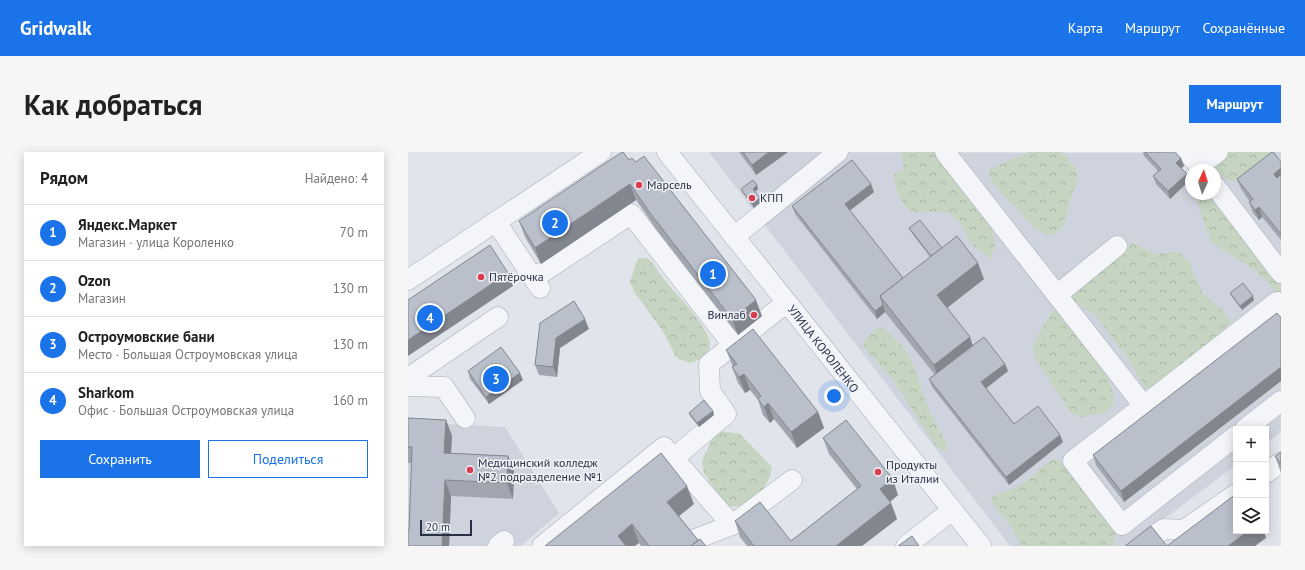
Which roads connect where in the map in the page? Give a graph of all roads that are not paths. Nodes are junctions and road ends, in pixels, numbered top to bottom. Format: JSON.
{"nodes":[{"id":1,"x":601,"y":152,"type":"edge"},
{"id":2,"x":666,"y":152,"type":"edge"},
{"id":3,"x":838,"y":152,"type":"edge"},
{"id":4,"x":945,"y":152,"type":"edge"},
{"id":5,"x":1218,"y":152,"type":"edge"},
{"id":6,"x":1196,"y":163,"type":"edge"},
{"id":7,"x":1221,"y":194,"type":"edge"},
{"id":8,"x":496,"y":222,"type":"junction"},
{"id":9,"x":734,"y":237,"type":"junction"},
{"id":10,"x":1117,"y":246,"type":"dead end"},
{"id":11,"x":410,"y":273,"type":"edge"},
{"id":12,"x":1281,"y":273,"type":"edge"},
{"id":13,"x":1057,"y":295,"type":"junction"},
{"id":14,"x":786,"y":303,"type":"junction"},
{"id":15,"x":1281,"y":308,"type":"edge"},
{"id":16,"x":498,"y":317,"type":"dead end"},
{"id":17,"x":733,"y":345,"type":"junction"},
{"id":18,"x":408,"y":378,"type":"edge"},
{"id":19,"x":408,"y":386,"type":"edge"},
{"id":20,"x":1281,"y":401,"type":"edge"},
{"id":21,"x":1144,"y":406,"type":"junction"},
{"id":22,"x":465,"y":418,"type":"dead end"},
{"id":23,"x":1249,"y":426,"type":"edge"},
{"id":24,"x":1233,"y":438,"type":"edge"},
{"id":25,"x":674,"y":458,"type":"junction"},
{"id":26,"x":1281,"y":462,"type":"edge"},
{"id":27,"x":1269,"y":471,"type":"edge"},
{"id":28,"x":792,"y":480,"type":"dead end"},
{"id":29,"x":1233,"y":496,"type":"edge"},
{"id":30,"x":951,"y":511,"type":"junction"},
{"id":31,"x":732,"y":525,"type":"junction"},
{"id":32,"x":717,"y":539,"type":"edge"},
{"id":33,"x":690,"y":541,"type":"edge"},
{"id":34,"x":542,"y":546,"type":"edge"},
{"id":35,"x":906,"y":546,"type":"edge"},
{"id":36,"x":981,"y":546,"type":"edge"},
{"id":37,"x":1140,"y":546,"type":"edge"}],
"edges":[{"from":1,"to":8,"type":"street"},
{"from":2,"to":9,"type":"street","name":"УЛИЦА КОРОЛЕНКО"},
{"from":3,"to":9,"type":"street"},
{"from":4,"to":13,"type":"street"},
{"from":5,"to":6,"type":"street"},
{"from":7,"to":12,"type":"street"},
{"from":8,"to":11,"type":"street"},
{"from":8,"to":17,"type":"street"},
{"from":9,"to":14,"type":"street","name":"УЛИЦА КОРОЛЕНКО"},
{"from":10,"to":13,"type":"street"},
{"from":13,"to":21,"type":"street"},
{"from":14,"to":17,"type":"street"},
{"from":14,"to":30,"type":"street","name":"УЛИЦА КОРОЛЕНКО"},
{"from":15,"to":21,"type":"street"},
{"from":16,"to":18,"type":"street"},
{"from":17,"to":25,"type":"street"},
{"from":19,"to":22,"type":"street"},
{"from":20,"to":23,"type":"street"},
{"from":21,"to":24,"type":"street"},
{"from":25,"to":31,"type":"street"},
{"from":25,"to":34,"type":"street"},
{"from":26,"to":27,"type":"street"},
{"from":28,"to":31,"type":"street"},
{"from":29,"to":37,"type":"street"},
{"from":30,"to":35,"type":"street"},
{"from":30,"to":36,"type":"street","name":"УЛИЦА КОРОЛЕНКО"},
{"from":31,"to":32,"type":"street"},
{"from":32,"to":33,"type":"street"}]}
